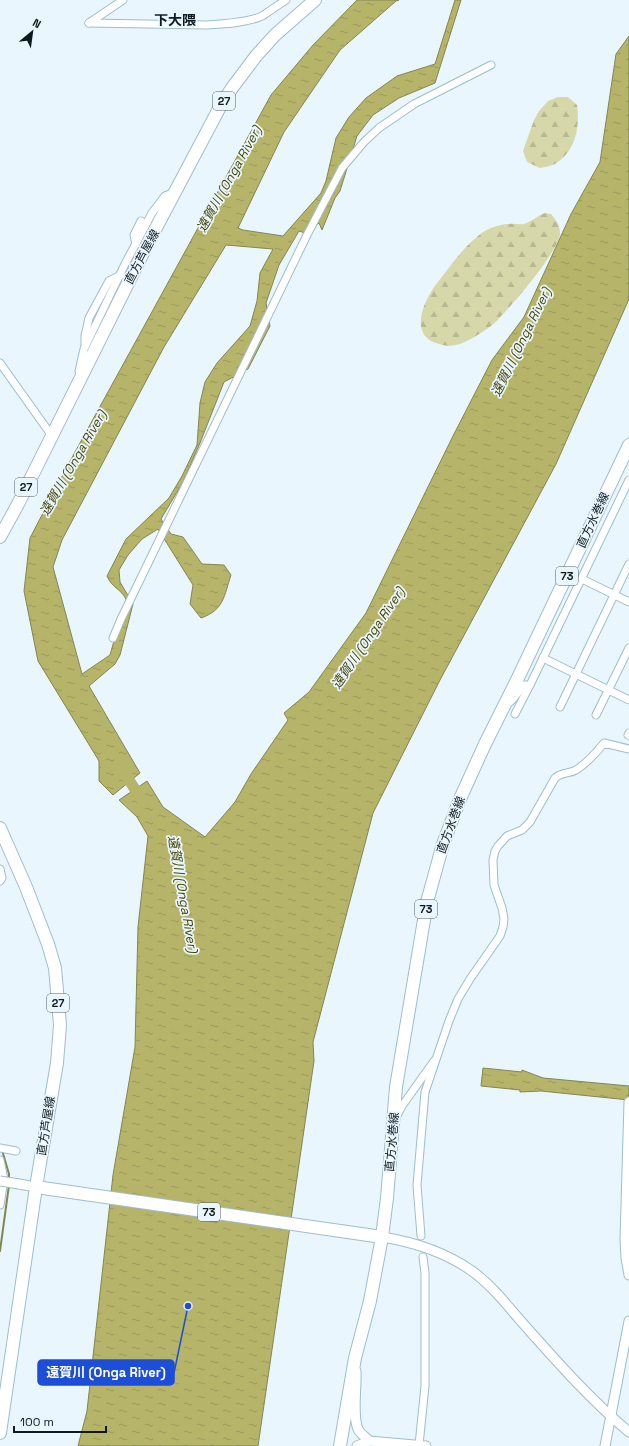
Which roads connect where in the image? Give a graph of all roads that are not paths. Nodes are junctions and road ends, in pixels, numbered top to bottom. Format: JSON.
{"nodes":[{"id":1,"x":123,"y":0,"type":"edge"},
{"id":2,"x":286,"y":0,"type":"edge"},
{"id":3,"x":315,"y":0,"type":"edge"},
{"id":4,"x":491,"y":65,"type":"dead end"},
{"id":5,"x":175,"y":192,"type":"junction"},
{"id":6,"x":0,"y":363,"type":"edge"},
{"id":7,"x":80,"y":378,"type":"junction"},
{"id":8,"x":52,"y":436,"type":"junction"},
{"id":9,"x":629,"y":445,"type":"edge"},
{"id":10,"x":629,"y":480,"type":"edge"},
{"id":11,"x":0,"y":537,"type":"edge"},
{"id":12,"x":629,"y":564,"type":"edge"},
{"id":13,"x":582,"y":579,"type":"junction"},
{"id":14,"x":615,"y":595,"type":"junction"},
{"id":15,"x":629,"y":602,"type":"edge"},
{"id":16,"x":113,"y":638,"type":"dead end"},
{"id":17,"x":629,"y":648,"type":"edge"},
{"id":18,"x":543,"y":658,"type":"junction"},
{"id":19,"x":576,"y":674,"type":"junction"},
{"id":20,"x":530,"y":685,"type":"junction"},
{"id":21,"x":609,"y":690,"type":"junction"},
{"id":22,"x":629,"y":700,"type":"edge"},
{"id":23,"x":503,"y":706,"type":"junction"},
{"id":24,"x":560,"y":707,"type":"dead end"},
{"id":25,"x":515,"y":714,"type":"dead end"},
{"id":26,"x":596,"y":715,"type":"dead end"},
{"id":27,"x":629,"y":749,"type":"edge"},
{"id":28,"x":0,"y":828,"type":"edge"},
{"id":29,"x":0,"y":868,"type":"edge"},
{"id":30,"x":0,"y":881,"type":"edge"},
{"id":31,"x":436,"y":1058,"type":"junction"},
{"id":32,"x":629,"y":1102,"type":"edge"},
{"id":33,"x":628,"y":1111,"type":"edge"},
{"id":34,"x":394,"y":1123,"type":"junction"},
{"id":35,"x":0,"y":1148,"type":"edge"},
{"id":36,"x":16,"y":1150,"type":"dead end"},
{"id":37,"x":0,"y":1160,"type":"edge"},
{"id":38,"x":0,"y":1181,"type":"edge"},
{"id":39,"x":39,"y":1187,"type":"junction"},
{"id":40,"x":0,"y":1205,"type":"edge"},
{"id":41,"x":421,"y":1236,"type":"dead end"},
{"id":42,"x":379,"y":1237,"type":"junction"},
{"id":43,"x":423,"y":1257,"type":"dead end"},
{"id":44,"x":629,"y":1275,"type":"edge"},
{"id":45,"x":629,"y":1321,"type":"edge"},
{"id":46,"x":626,"y":1348,"type":"edge"},
{"id":47,"x":355,"y":1358,"type":"junction"},
{"id":48,"x":614,"y":1418,"type":"junction"},
{"id":49,"x":0,"y":1432,"type":"edge"},
{"id":50,"x":629,"y":1432,"type":"edge"},
{"id":51,"x":369,"y":1441,"type":"junction"},
{"id":52,"x":340,"y":1446,"type":"edge"},
{"id":53,"x":357,"y":1446,"type":"edge"},
{"id":54,"x":421,"y":1446,"type":"edge"},
{"id":55,"x":605,"y":1446,"type":"edge"}],
"edges":[{"from":1,"to":2,"type":"street"},
{"from":3,"to":5,"type":"main road","name":"直方芦屋線","number":"27"},
{"from":4,"to":16,"type":"street"},
{"from":5,"to":7,"type":"main road","name":"直方芦屋線","number":"27"},
{"from":5,"to":7,"type":"street"},
{"from":6,"to":8,"type":"street"},
{"from":7,"to":8,"type":"main road","name":"直方芦屋線","number":"27"},
{"from":8,"to":11,"type":"main road","name":"直方芦屋線","number":"27"},
{"from":9,"to":23,"type":"main road","name":"直方水巻線","number":"73"},
{"from":10,"to":13,"type":"street"},
{"from":12,"to":14,"type":"street"},
{"from":13,"to":14,"type":"street"},
{"from":13,"to":18,"type":"street"},
{"from":14,"to":15,"type":"street"},
{"from":14,"to":19,"type":"street"},
{"from":17,"to":21,"type":"street"},
{"from":18,"to":19,"type":"street"},
{"from":18,"to":20,"type":"street"},
{"from":19,"to":21,"type":"street"},
{"from":19,"to":24,"type":"street"},
{"from":20,"to":23,"type":"street"},
{"from":20,"to":25,"type":"street"},
{"from":21,"to":22,"type":"street"},
{"from":21,"to":26,"type":"street"},
{"from":23,"to":34,"type":"main road","name":"直方水巻線","number":"73"},
{"from":27,"to":31,"type":"street"},
{"from":28,"to":39,"type":"main road","name":"直方芦屋線","number":"27"},
{"from":29,"to":30,"type":"street"},
{"from":31,"to":34,"type":"street"},
{"from":31,"to":41,"type":"street"},
{"from":32,"to":33,"type":"street"},
{"from":33,"to":44,"type":"street"},
{"from":34,"to":42,"type":"main road","name":"直方水巻線","number":"73"},
{"from":35,"to":36,"type":"street"},
{"from":37,"to":40,"type":"street"},
{"from":38,"to":39,"type":"street","bridge":true},
{"from":39,"to":42,"type":"main road","number":"73"},
{"from":39,"to":49,"type":"main road","name":"直方芦屋線","number":"27"},
{"from":42,"to":47,"type":"main road","name":"直方水巻線","number":"73"},
{"from":42,"to":48,"type":"street"},
{"from":43,"to":54,"type":"street"},
{"from":45,"to":46,"type":"street"},
{"from":46,"to":48,"type":"street"},
{"from":47,"to":51,"type":"street"},
{"from":47,"to":52,"type":"main road","name":"直方水巻線","number":"73"},
{"from":48,"to":50,"type":"street"},
{"from":48,"to":55,"type":"street"},
{"from":51,"to":53,"type":"street"},
{"from":51,"to":54,"type":"street"}]}
